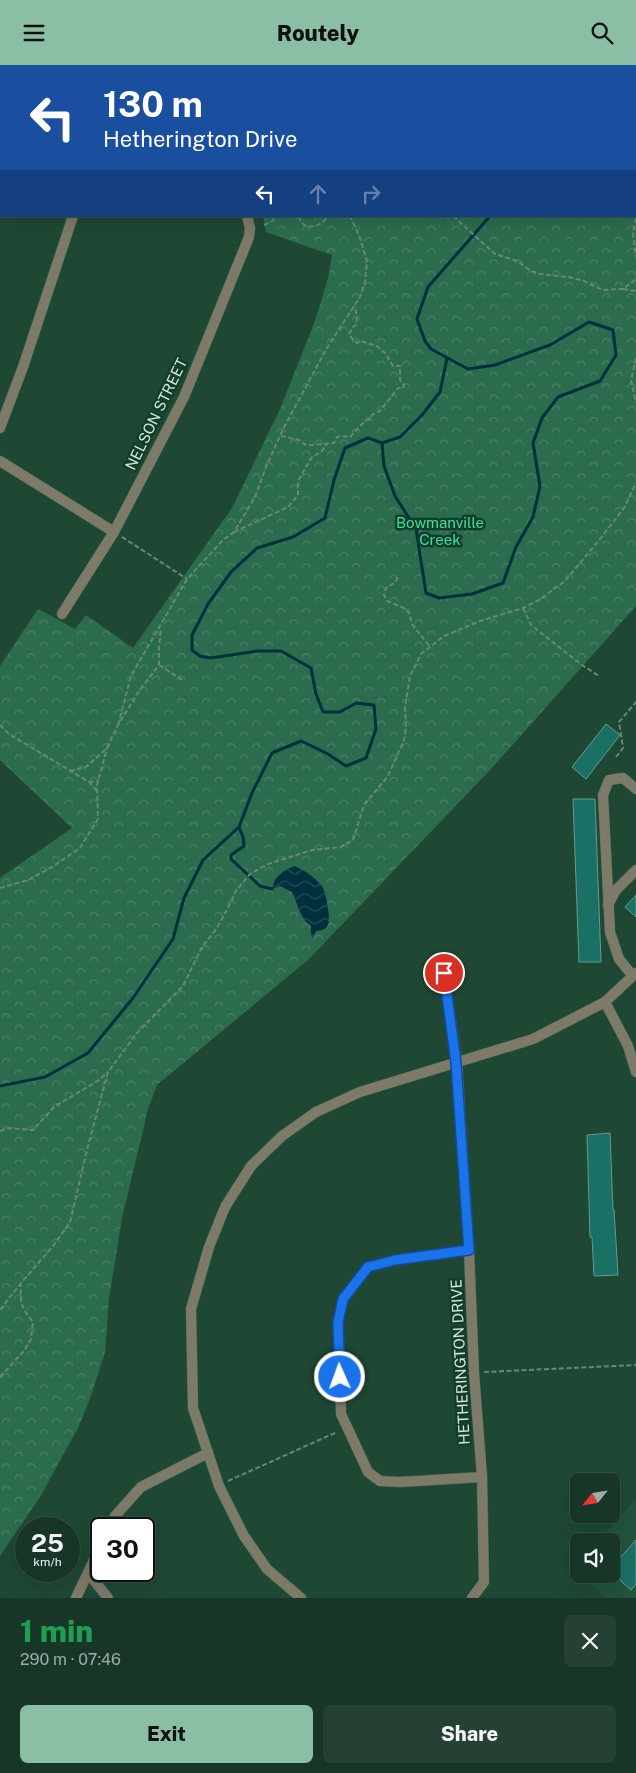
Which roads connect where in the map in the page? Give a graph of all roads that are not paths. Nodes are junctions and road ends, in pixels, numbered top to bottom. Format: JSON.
{"nodes":[{"id":1,"x":73,"y":217,"type":"edge"},
{"id":2,"x":247,"y":217,"type":"edge"},
{"id":3,"x":0,"y":428,"type":"edge"},
{"id":4,"x":0,"y":461,"type":"edge"},
{"id":5,"x":114,"y":532,"type":"junction"},
{"id":6,"x":62,"y":614,"type":"dead end"},
{"id":7,"x":636,"y":789,"type":"edge"},
{"id":8,"x":636,"y":870,"type":"edge"},
{"id":9,"x":608,"y":906,"type":"junction"},
{"id":10,"x":444,"y":973,"type":"dead end"},
{"id":11,"x":634,"y":975,"type":"edge"},
{"id":12,"x":604,"y":1002,"type":"junction"},
{"id":13,"x":456,"y":1063,"type":"junction"},
{"id":14,"x":636,"y":1072,"type":"edge"},
{"id":15,"x":469,"y":1250,"type":"junction"},
{"id":16,"x":208,"y":1453,"type":"junction"},
{"id":17,"x":482,"y":1477,"type":"junction"},
{"id":18,"x":114,"y":1517,"type":"edge"},
{"id":19,"x":89,"y":1573,"type":"joint"},
{"id":20,"x":76,"y":1598,"type":"edge"},
{"id":21,"x":108,"y":1598,"type":"edge"},
{"id":22,"x":301,"y":1598,"type":"edge"},
{"id":23,"x":472,"y":1598,"type":"edge"}],
"edges":[{"from":1,"to":3,"type":"street"},
{"from":2,"to":5,"type":"street","name":"NELSON STREET"},
{"from":4,"to":5,"type":"street"},
{"from":5,"to":6,"type":"street","name":"NELSON STREET"},
{"from":7,"to":9,"type":"street"},
{"from":8,"to":9,"type":"street"},
{"from":9,"to":11,"type":"street"},
{"from":10,"to":13,"type":"street","name":"HETHERINGTON DRIVE"},
{"from":11,"to":12,"type":"street"},
{"from":12,"to":13,"type":"street"},
{"from":12,"to":14,"type":"street"},
{"from":13,"to":15,"type":"street","name":"HETHERINGTON DRIVE"},
{"from":13,"to":16,"type":"street"},
{"from":15,"to":17,"type":"street","name":"HETHERINGTON DRIVE"},
{"from":15,"to":17,"type":"street"},
{"from":16,"to":18,"type":"street"},
{"from":16,"to":22,"type":"street"},
{"from":17,"to":23,"type":"street","name":"HETHERINGTON DRIVE"},
{"from":19,"to":20,"type":"street"},
{"from":19,"to":21,"type":"street"}]}
